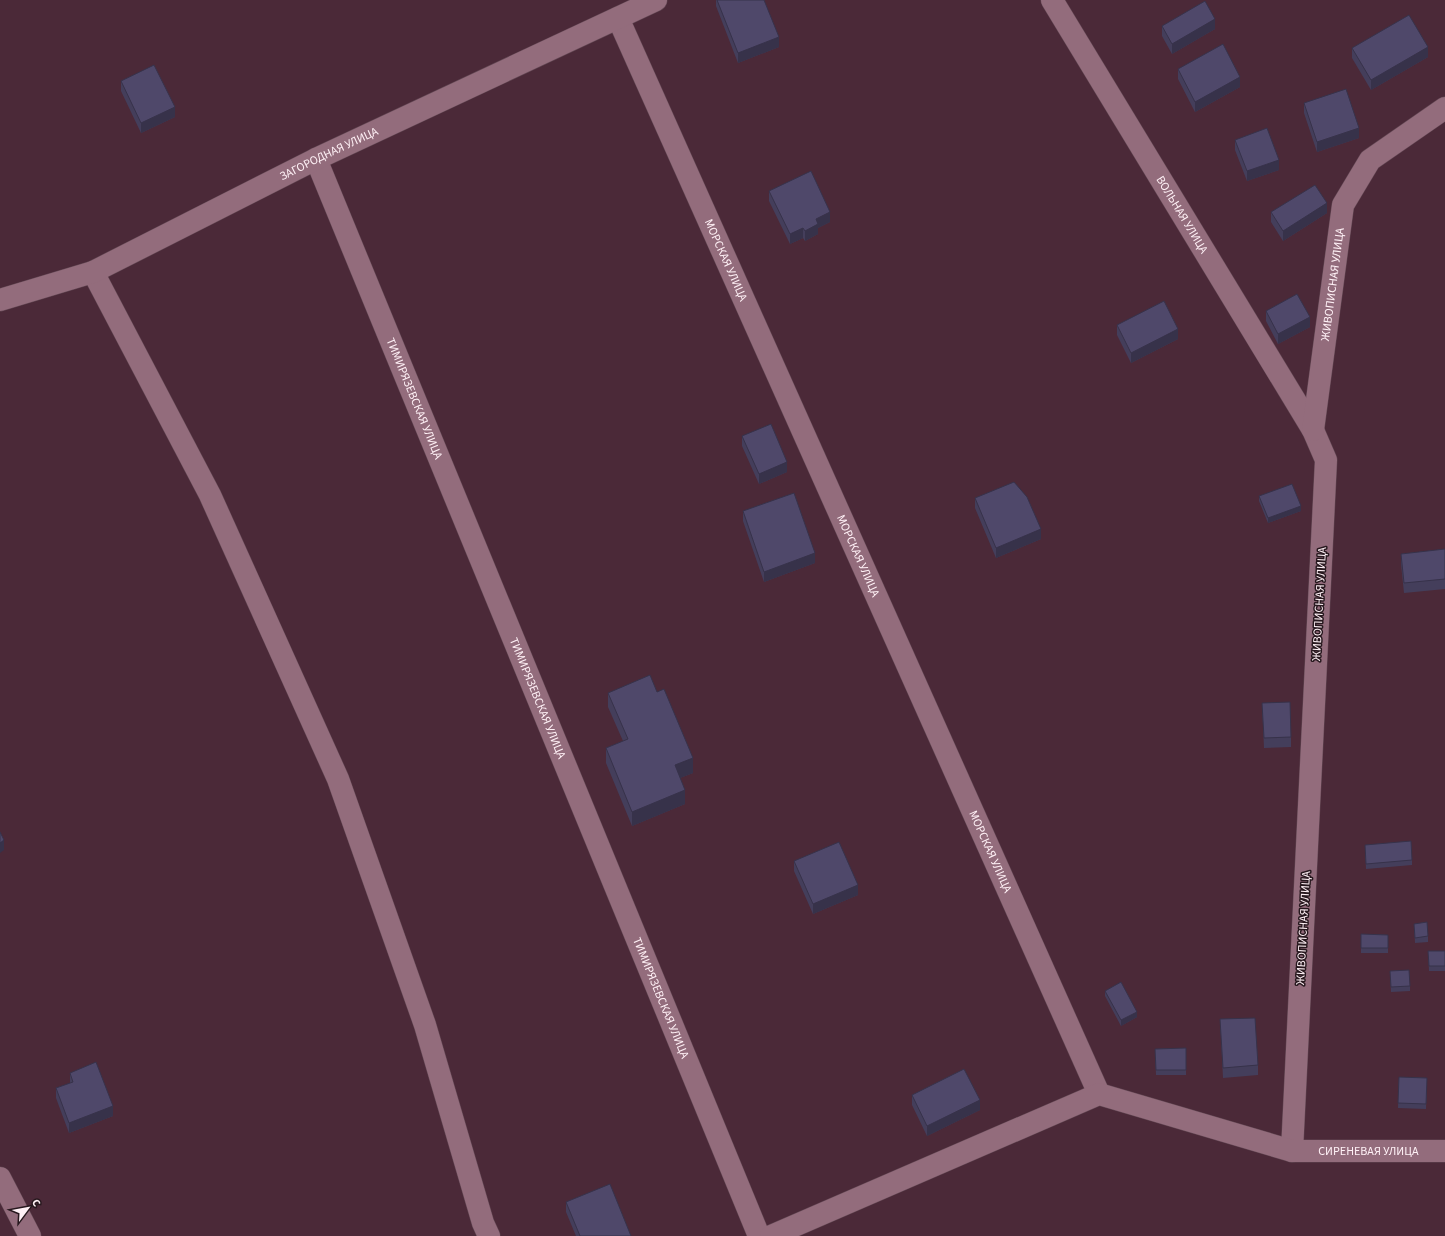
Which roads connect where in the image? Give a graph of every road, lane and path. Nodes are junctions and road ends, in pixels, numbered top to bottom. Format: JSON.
{"nodes":[{"id":1,"x":656,"y":0,"type":"edge"},
{"id":2,"x":1052,"y":0,"type":"edge"},
{"id":3,"x":618,"y":18,"type":"junction"},
{"id":4,"x":1445,"y":108,"type":"edge"},
{"id":5,"x":316,"y":159,"type":"junction"},
{"id":6,"x":93,"y":272,"type":"junction"},
{"id":7,"x":0,"y":300,"type":"edge"},
{"id":8,"x":1313,"y":430,"type":"junction"},
{"id":9,"x":1099,"y":1094,"type":"junction"},
{"id":10,"x":1292,"y":1151,"type":"junction"},
{"id":11,"x":1445,"y":1151,"type":"edge"},
{"id":12,"x":0,"y":1178,"type":"edge"},
{"id":13,"x":30,"y":1236,"type":"edge"},
{"id":14,"x":490,"y":1236,"type":"edge"},
{"id":15,"x":759,"y":1236,"type":"edge"},
{"id":16,"x":771,"y":1236,"type":"edge"}],
"edges":[{"from":1,"to":3,"type":"street","name":"ЗАГОРОДНАЯ УЛИЦА"},
{"from":2,"to":8,"type":"street","name":"ВОЛЬНАЯ УЛИЦА"},
{"from":3,"to":5,"type":"street","name":"ЗАГОРОДНАЯ УЛИЦА"},
{"from":3,"to":9,"type":"street","name":"МОРСКАЯ УЛИЦА"},
{"from":4,"to":8,"type":"street","name":"ЖИВОПИСНАЯ УЛИЦА"},
{"from":5,"to":6,"type":"street","name":"ЗАГОРОДНАЯ УЛИЦА"},
{"from":5,"to":15,"type":"street","name":"ТИМИРЯЗЕВСКАЯ УЛИЦА"},
{"from":6,"to":7,"type":"street","name":"ЗАГОРОДНАЯ УЛИЦА"},
{"from":6,"to":14,"type":"street"},
{"from":8,"to":10,"type":"street","name":"ЖИВОПИСНАЯ УЛИЦА"},
{"from":9,"to":10,"type":"street","name":"СИРЕНЕВАЯ УЛИЦА"},
{"from":9,"to":16,"type":"street"},
{"from":10,"to":11,"type":"street","name":"СИРЕНЕВАЯ УЛИЦА"},
{"from":12,"to":13,"type":"street"}]}
